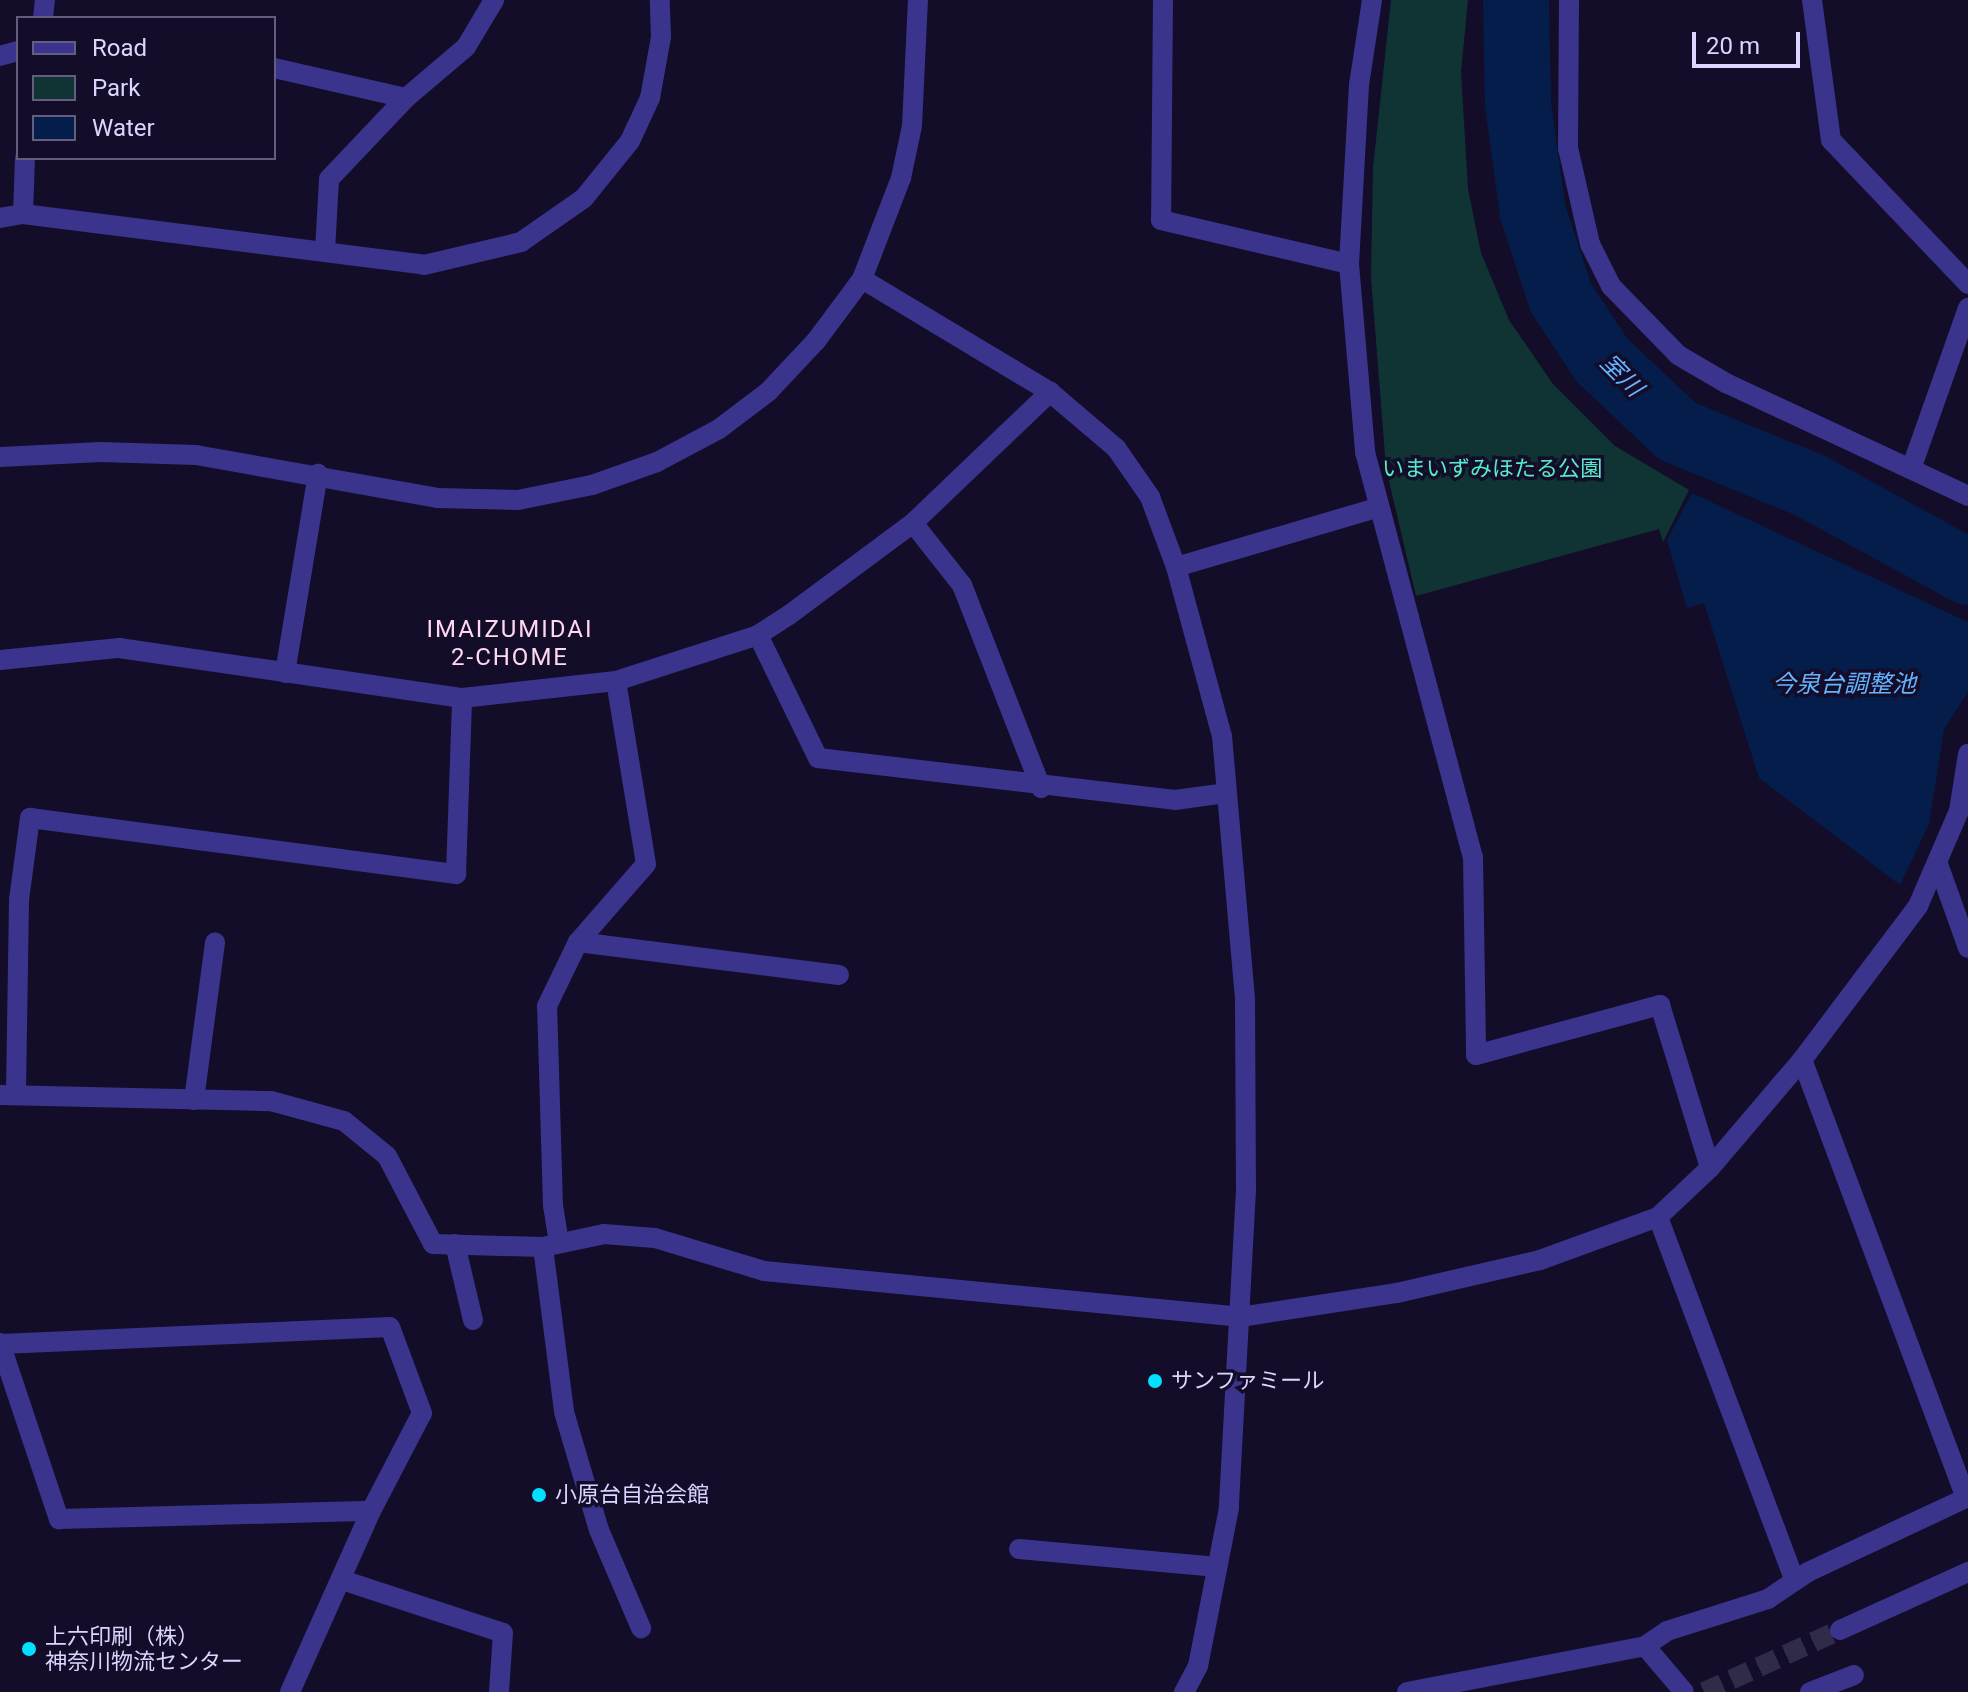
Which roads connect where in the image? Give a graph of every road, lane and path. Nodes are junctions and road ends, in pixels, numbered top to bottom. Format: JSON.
{"nodes":[{"id":1,"x":494,"y":0,"type":"edge"},
{"id":2,"x":660,"y":0,"type":"edge"},
{"id":3,"x":918,"y":0,"type":"edge"},
{"id":4,"x":1163,"y":0,"type":"edge"},
{"id":5,"x":1372,"y":0,"type":"edge"},
{"id":6,"x":1569,"y":0,"type":"edge"},
{"id":7,"x":1812,"y":0,"type":"edge"},
{"id":8,"x":276,"y":68,"type":"edge"},
{"id":9,"x":406,"y":98,"type":"junction"},
{"id":10,"x":25,"y":160,"type":"edge"},
{"id":11,"x":23,"y":214,"type":"junction"},
{"id":12,"x":0,"y":218,"type":"edge"},
{"id":13,"x":325,"y":251,"type":"junction"},
{"id":14,"x":1349,"y":264,"type":"junction"},
{"id":15,"x":862,"y":279,"type":"junction"},
{"id":16,"x":1968,"y":284,"type":"edge"},
{"id":17,"x":1968,"y":308,"type":"edge"},
{"id":18,"x":1050,"y":392,"type":"junction"},
{"id":19,"x":0,"y":457,"type":"edge"},
{"id":20,"x":1911,"y":469,"type":"junction"},
{"id":21,"x":318,"y":474,"type":"junction"},
{"id":22,"x":1968,"y":496,"type":"edge"},
{"id":23,"x":1376,"y":508,"type":"junction"},
{"id":24,"x":913,"y":523,"type":"junction"},
{"id":25,"x":1176,"y":567,"type":"junction"},
{"id":26,"x":758,"y":635,"type":"junction"},
{"id":27,"x":0,"y":660,"type":"edge"},
{"id":28,"x":285,"y":673,"type":"junction"},
{"id":29,"x":616,"y":681,"type":"junction"},
{"id":30,"x":462,"y":698,"type":"junction"},
{"id":31,"x":1968,"y":754,"type":"edge"},
{"id":32,"x":1041,"y":788,"type":"junction"},
{"id":33,"x":1226,"y":793,"type":"junction"},
{"id":34,"x":1938,"y":864,"type":"junction"},
{"id":35,"x":215,"y":942,"type":"dead end"},
{"id":36,"x":578,"y":942,"type":"junction"},
{"id":37,"x":1968,"y":948,"type":"edge"},
{"id":38,"x":839,"y":975,"type":"dead end"},
{"id":39,"x":1802,"y":1060,"type":"junction"},
{"id":40,"x":8,"y":1093,"type":"edge"},
{"id":41,"x":194,"y":1100,"type":"junction"},
{"id":42,"x":1710,"y":1168,"type":"junction"},
{"id":43,"x":1658,"y":1217,"type":"junction"},
{"id":44,"x":455,"y":1244,"type":"junction"},
{"id":45,"x":551,"y":1245,"type":"junction"},
{"id":46,"x":1240,"y":1317,"type":"junction"},
{"id":47,"x":473,"y":1320,"type":"dead end"},
{"id":48,"x":1,"y":1343,"type":"edge"},
{"id":49,"x":371,"y":1511,"type":"junction"},
{"id":50,"x":1019,"y":1549,"type":"dead end"},
{"id":51,"x":1217,"y":1567,"type":"junction"},
{"id":52,"x":1968,"y":1572,"type":"edge"},
{"id":53,"x":1794,"y":1579,"type":"junction"},
{"id":54,"x":342,"y":1580,"type":"junction"},
{"id":55,"x":641,"y":1628,"type":"dead end"},
{"id":56,"x":1840,"y":1630,"type":"tunnel mouth"},
{"id":57,"x":1645,"y":1646,"type":"junction"},
{"id":58,"x":1854,"y":1675,"type":"dead end"},
{"id":59,"x":1823,"y":1690,"type":"edge"},
{"id":60,"x":290,"y":1692,"type":"edge"},
{"id":61,"x":499,"y":1692,"type":"edge"},
{"id":62,"x":1184,"y":1692,"type":"edge"},
{"id":63,"x":1407,"y":1692,"type":"edge"},
{"id":64,"x":1684,"y":1692,"type":"edge"}],
"edges":[{"from":1,"to":9,"type":"street"},
{"from":2,"to":13,"type":"street"},
{"from":3,"to":15,"type":"street"},
{"from":4,"to":14,"type":"street"},
{"from":5,"to":14,"type":"street"},
{"from":6,"to":20,"type":"street"},
{"from":7,"to":16,"type":"street"},
{"from":8,"to":9,"type":"street"},
{"from":9,"to":13,"type":"street"},
{"from":10,"to":11,"type":"street"},
{"from":11,"to":12,"type":"street"},
{"from":11,"to":13,"type":"street"},
{"from":14,"to":23,"type":"street"},
{"from":15,"to":18,"type":"street"},
{"from":15,"to":21,"type":"street"},
{"from":17,"to":20,"type":"street"},
{"from":18,"to":24,"type":"street"},
{"from":18,"to":25,"type":"street"},
{"from":19,"to":21,"type":"street"},
{"from":20,"to":22,"type":"street"},
{"from":21,"to":28,"type":"street"},
{"from":23,"to":25,"type":"street"},
{"from":23,"to":42,"type":"street"},
{"from":24,"to":26,"type":"street"},
{"from":24,"to":32,"type":"street"},
{"from":25,"to":33,"type":"street"},
{"from":26,"to":29,"type":"street"},
{"from":26,"to":32,"type":"street"},
{"from":27,"to":28,"type":"street"},
{"from":28,"to":30,"type":"street"},
{"from":29,"to":30,"type":"street"},
{"from":29,"to":36,"type":"street"},
{"from":30,"to":40,"type":"street"},
{"from":31,"to":34,"type":"street"},
{"from":32,"to":33,"type":"street"},
{"from":33,"to":46,"type":"street"},
{"from":34,"to":37,"type":"street"},
{"from":34,"to":39,"type":"street"},
{"from":35,"to":41,"type":"street"},
{"from":36,"to":38,"type":"street"},
{"from":36,"to":45,"type":"street"},
{"from":39,"to":42,"type":"street"},
{"from":39,"to":53,"type":"street"},
{"from":40,"to":41,"type":"street"},
{"from":41,"to":44,"type":"street"},
{"from":42,"to":43,"type":"street"},
{"from":43,"to":46,"type":"street"},
{"from":43,"to":53,"type":"street"},
{"from":44,"to":45,"type":"street"},
{"from":44,"to":47,"type":"street"},
{"from":45,"to":46,"type":"street"},
{"from":45,"to":55,"type":"street"},
{"from":46,"to":51,"type":"street"},
{"from":48,"to":49,"type":"street"},
{"from":48,"to":49,"type":"street"},
{"from":49,"to":54,"type":"street"},
{"from":50,"to":51,"type":"street"},
{"from":51,"to":62,"type":"street"},
{"from":52,"to":56,"type":"street"},
{"from":53,"to":57,"type":"street"},
{"from":54,"to":60,"type":"street"},
{"from":54,"to":61,"type":"street"},
{"from":57,"to":63,"type":"street"},
{"from":57,"to":64,"type":"street"},
{"from":58,"to":59,"type":"street"}]}
